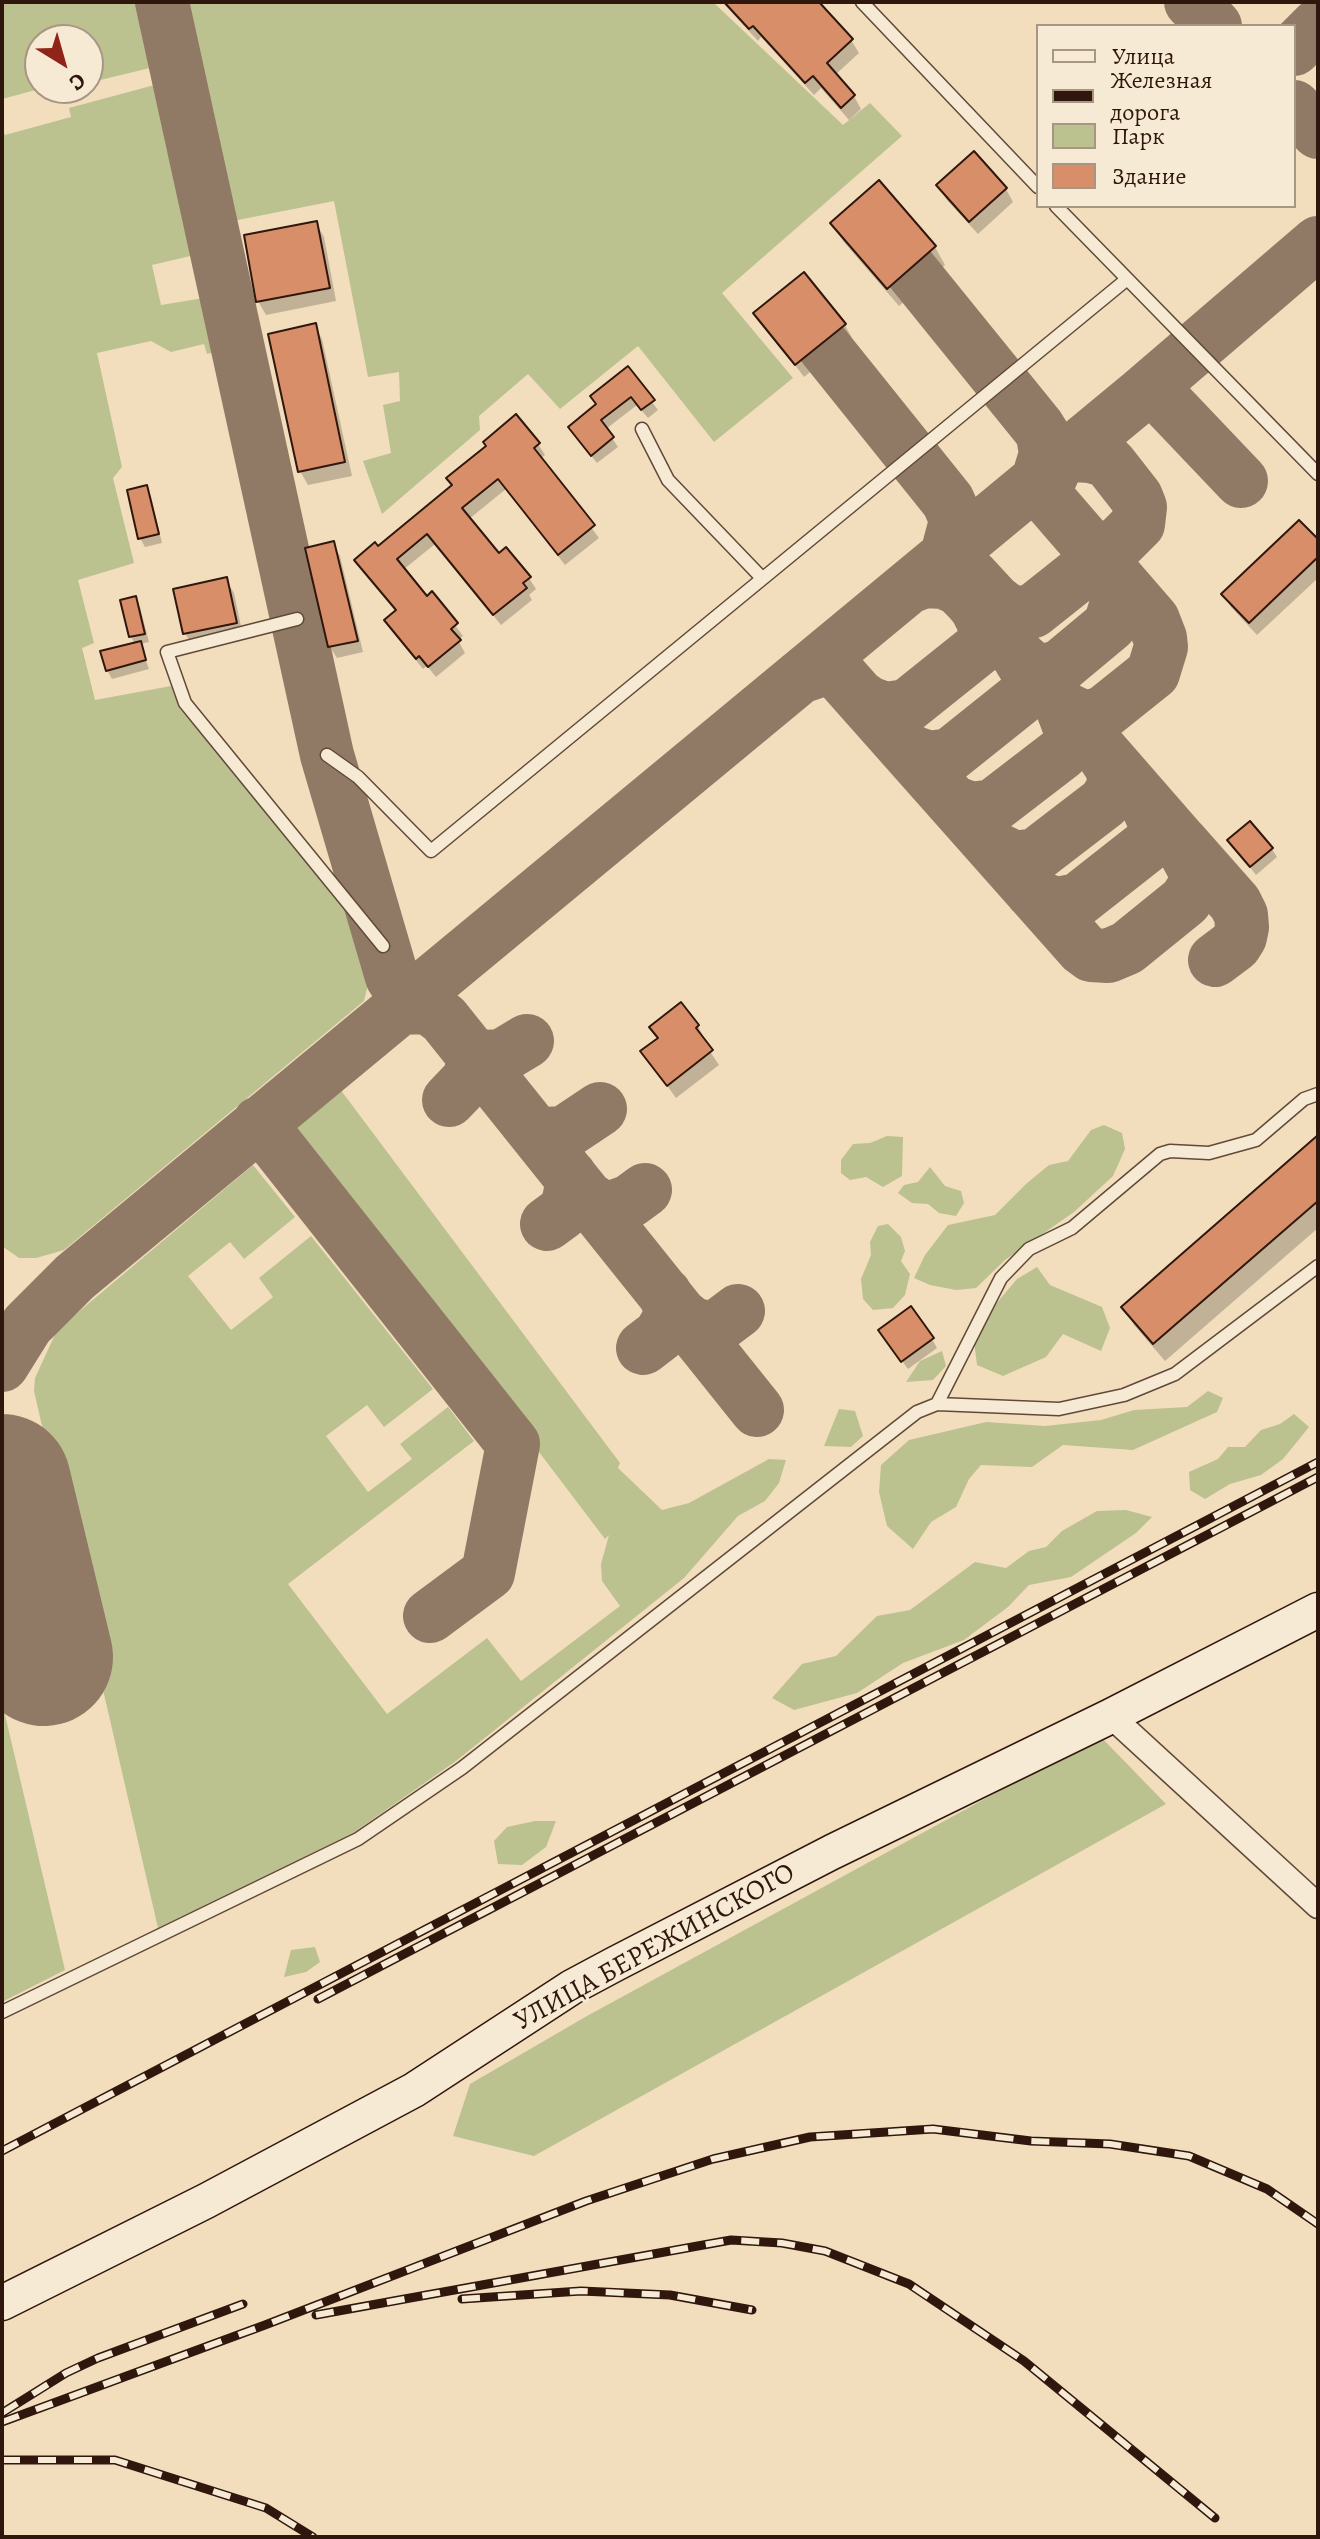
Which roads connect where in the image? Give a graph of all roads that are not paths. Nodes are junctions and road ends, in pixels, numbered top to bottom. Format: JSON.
{"nodes":[{"id":1,"x":862,"y":2,"type":"edge"},
{"id":2,"x":1036,"y":185,"type":"edge"},
{"id":3,"x":1058,"y":208,"type":"edge"},
{"id":4,"x":1126,"y":280,"type":"junction"},
{"id":5,"x":642,"y":429,"type":"dead end"},
{"id":6,"x":1318,"y":474,"type":"edge"},
{"id":7,"x":762,"y":578,"type":"junction"},
{"id":8,"x":297,"y":619,"type":"dead end"},
{"id":9,"x":327,"y":755,"type":"dead end"},
{"id":10,"x":383,"y":946,"type":"dead end"},
{"id":11,"x":1318,"y":1094,"type":"edge"},
{"id":12,"x":1318,"y":1266,"type":"edge"},
{"id":13,"x":937,"y":1404,"type":"junction"},
{"id":14,"x":1318,"y":1610,"type":"edge"},
{"id":15,"x":1111,"y":1716,"type":"junction"},
{"id":16,"x":1318,"y":1906,"type":"edge"},
{"id":17,"x":2,"y":2012,"type":"edge"},
{"id":18,"x":2,"y":2303,"type":"edge"}],
"edges":[{"from":1,"to":2,"type":"lane"},
{"from":3,"to":4,"type":"lane"},
{"from":4,"to":6,"type":"lane"},
{"from":4,"to":7,"type":"lane"},
{"from":5,"to":7,"type":"lane"},
{"from":7,"to":9,"type":"lane"},
{"from":8,"to":10,"type":"lane"},
{"from":11,"to":13,"type":"lane"},
{"from":12,"to":13,"type":"lane"},
{"from":13,"to":17,"type":"lane"},
{"from":14,"to":15,"type":"main road","name":"УЛИЦА БЕРЕЖИНСКОГО"},
{"from":15,"to":16,"type":"street"},
{"from":15,"to":18,"type":"main road","name":"УЛИЦА БЕРЕЖИНСКОГО"}]}
